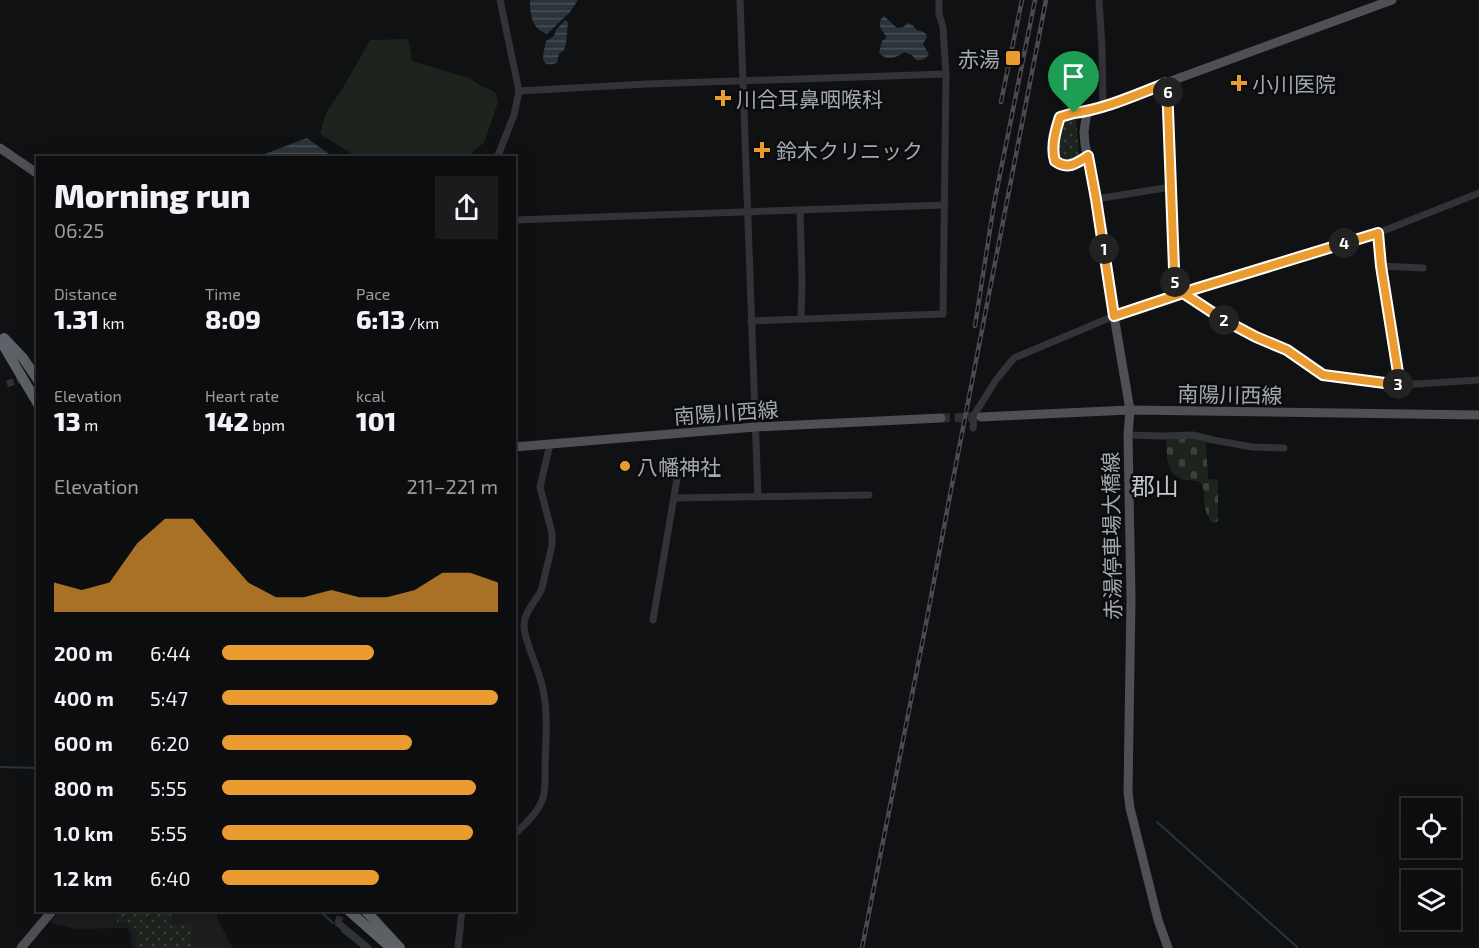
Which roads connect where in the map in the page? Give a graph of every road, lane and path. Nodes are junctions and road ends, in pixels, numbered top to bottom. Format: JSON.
{"nodes":[{"id":1,"x":500,"y":0,"type":"edge"},
{"id":2,"x":740,"y":0,"type":"edge"},
{"id":3,"x":939,"y":0,"type":"edge"},
{"id":4,"x":1099,"y":0,"type":"edge"},
{"id":5,"x":1392,"y":0,"type":"edge"},
{"id":6,"x":946,"y":74,"type":"junction"},
{"id":7,"x":743,"y":81,"type":"junction"},
{"id":8,"x":1167,"y":83,"type":"junction"},
{"id":9,"x":519,"y":91,"type":"junction"},
{"id":10,"x":1103,"y":106,"type":"junction"},
{"id":11,"x":1087,"y":111,"type":"junction"},
{"id":12,"x":0,"y":148,"type":"edge"},
{"id":13,"x":498,"y":156,"type":"edge"},
{"id":14,"x":1088,"y":156,"type":"junction"},
{"id":15,"x":36,"y":173,"type":"edge"},
{"id":16,"x":1171,"y":187,"type":"junction"},
{"id":17,"x":1479,"y":193,"type":"edge"},
{"id":18,"x":1096,"y":199,"type":"junction"},
{"id":19,"x":945,"y":205,"type":"junction"},
{"id":20,"x":800,"y":210,"type":"junction"},
{"id":21,"x":748,"y":211,"type":"junction"},
{"id":22,"x":516,"y":219,"type":"edge"},
{"id":23,"x":1378,"y":233,"type":"junction"},
{"id":24,"x":1381,"y":266,"type":"junction"},
{"id":25,"x":1423,"y":268,"type":"dead end"},
{"id":26,"x":1179,"y":294,"type":"junction"},
{"id":27,"x":1114,"y":316,"type":"junction"},
{"id":28,"x":801,"y":319,"type":"junction"},
{"id":29,"x":751,"y":321,"type":"junction"},
{"id":30,"x":0,"y":333,"type":"edge"},
{"id":31,"x":0,"y":340,"type":"edge"},
{"id":32,"x":36,"y":377,"type":"edge"},
{"id":33,"x":1479,"y":380,"type":"edge"},
{"id":34,"x":1400,"y":385,"type":"junction"},
{"id":35,"x":36,"y":401,"type":"edge"},
{"id":36,"x":1130,"y":410,"type":"junction"},
{"id":37,"x":1479,"y":415,"type":"edge"},
{"id":38,"x":981,"y":417,"type":"tunnel mouth"},
{"id":39,"x":941,"y":418,"type":"tunnel mouth"},
{"id":40,"x":754,"y":427,"type":"junction"},
{"id":41,"x":973,"y":428,"type":"dead end"},
{"id":42,"x":1128,"y":435,"type":"junction"},
{"id":43,"x":550,"y":444,"type":"junction"},
{"id":44,"x":516,"y":447,"type":"edge"},
{"id":45,"x":1284,"y":448,"type":"dead end"},
{"id":46,"x":677,"y":479,"type":"dead end"},
{"id":47,"x":869,"y":495,"type":"dead end"},
{"id":48,"x":758,"y":497,"type":"junction"},
{"id":49,"x":674,"y":498,"type":"junction"},
{"id":50,"x":653,"y":620,"type":"dead end"},
{"id":51,"x":516,"y":833,"type":"edge"},
{"id":52,"x":51,"y":912,"type":"edge"},
{"id":53,"x":350,"y":912,"type":"edge"},
{"id":54,"x":367,"y":912,"type":"edge"},
{"id":55,"x":376,"y":912,"type":"edge"},
{"id":56,"x":462,"y":912,"type":"edge"},
{"id":57,"x":338,"y":923,"type":"dead end"},
{"id":58,"x":21,"y":948,"type":"edge"},
{"id":59,"x":368,"y":948,"type":"edge"},
{"id":60,"x":391,"y":948,"type":"edge"},
{"id":61,"x":400,"y":948,"type":"edge"},
{"id":62,"x":458,"y":948,"type":"edge"},
{"id":63,"x":1168,"y":948,"type":"edge"}],
"edges":[{"from":1,"to":9,"type":"street"},
{"from":2,"to":7,"type":"street"},
{"from":3,"to":6,"type":"street"},
{"from":4,"to":10,"type":"street"},
{"from":5,"to":8,"type":"main road"},
{"from":6,"to":7,"type":"street"},
{"from":6,"to":19,"type":"street"},
{"from":7,"to":9,"type":"street"},
{"from":7,"to":21,"type":"street"},
{"from":8,"to":10,"type":"main road"},
{"from":8,"to":16,"type":"street"},
{"from":9,"to":13,"type":"street"},
{"from":10,"to":11,"type":"main road"},
{"from":11,"to":14,"type":"main road","name":"赤湯停車場大橋線"},
{"from":11,"to":14,"type":"street"},
{"from":12,"to":15,"type":"main road"},
{"from":14,"to":18,"type":"main road","name":"赤湯停車場大橋線"},
{"from":16,"to":18,"type":"street"},
{"from":16,"to":26,"type":"street"},
{"from":17,"to":23,"type":"street"},
{"from":18,"to":27,"type":"main road","name":"赤湯停車場大橋線"},
{"from":19,"to":20,"type":"street"},
{"from":19,"to":28,"type":"street"},
{"from":20,"to":21,"type":"street"},
{"from":20,"to":28,"type":"street"},
{"from":21,"to":22,"type":"street"},
{"from":21,"to":29,"type":"street"},
{"from":23,"to":24,"type":"street"},
{"from":23,"to":26,"type":"street"},
{"from":24,"to":25,"type":"street"},
{"from":24,"to":34,"type":"street"},
{"from":26,"to":27,"type":"street"},
{"from":26,"to":34,"type":"street"},
{"from":27,"to":36,"type":"main road","name":"赤湯停車場大橋線"},
{"from":27,"to":41,"type":"street"},
{"from":28,"to":29,"type":"street"},
{"from":29,"to":40,"type":"street"},
{"from":30,"to":32,"type":"highway"},
{"from":31,"to":35,"type":"highway"},
{"from":33,"to":34,"type":"street"},
{"from":36,"to":37,"type":"main road","name":"南陽川西線"},
{"from":36,"to":38,"type":"main road","name":"南陽川西線"},
{"from":36,"to":42,"type":"main road","name":"赤湯停車場大橋線"},
{"from":39,"to":40,"type":"main road","name":"南陽川西線"},
{"from":40,"to":43,"type":"main road","name":"南陽川西線"},
{"from":40,"to":48,"type":"street"},
{"from":42,"to":45,"type":"street"},
{"from":42,"to":63,"type":"main road","name":"赤湯停車場大橋線"},
{"from":43,"to":44,"type":"main road","name":"南陽川西線"},
{"from":43,"to":51,"type":"street"},
{"from":46,"to":49,"type":"street"},
{"from":47,"to":48,"type":"street"},
{"from":48,"to":49,"type":"street"},
{"from":49,"to":50,"type":"street"},
{"from":52,"to":58,"type":"main road"},
{"from":53,"to":60,"type":"highway"},
{"from":54,"to":61,"type":"highway"},
{"from":55,"to":61,"type":"highway"},
{"from":56,"to":62,"type":"street"},
{"from":57,"to":59,"type":"street"}]}
